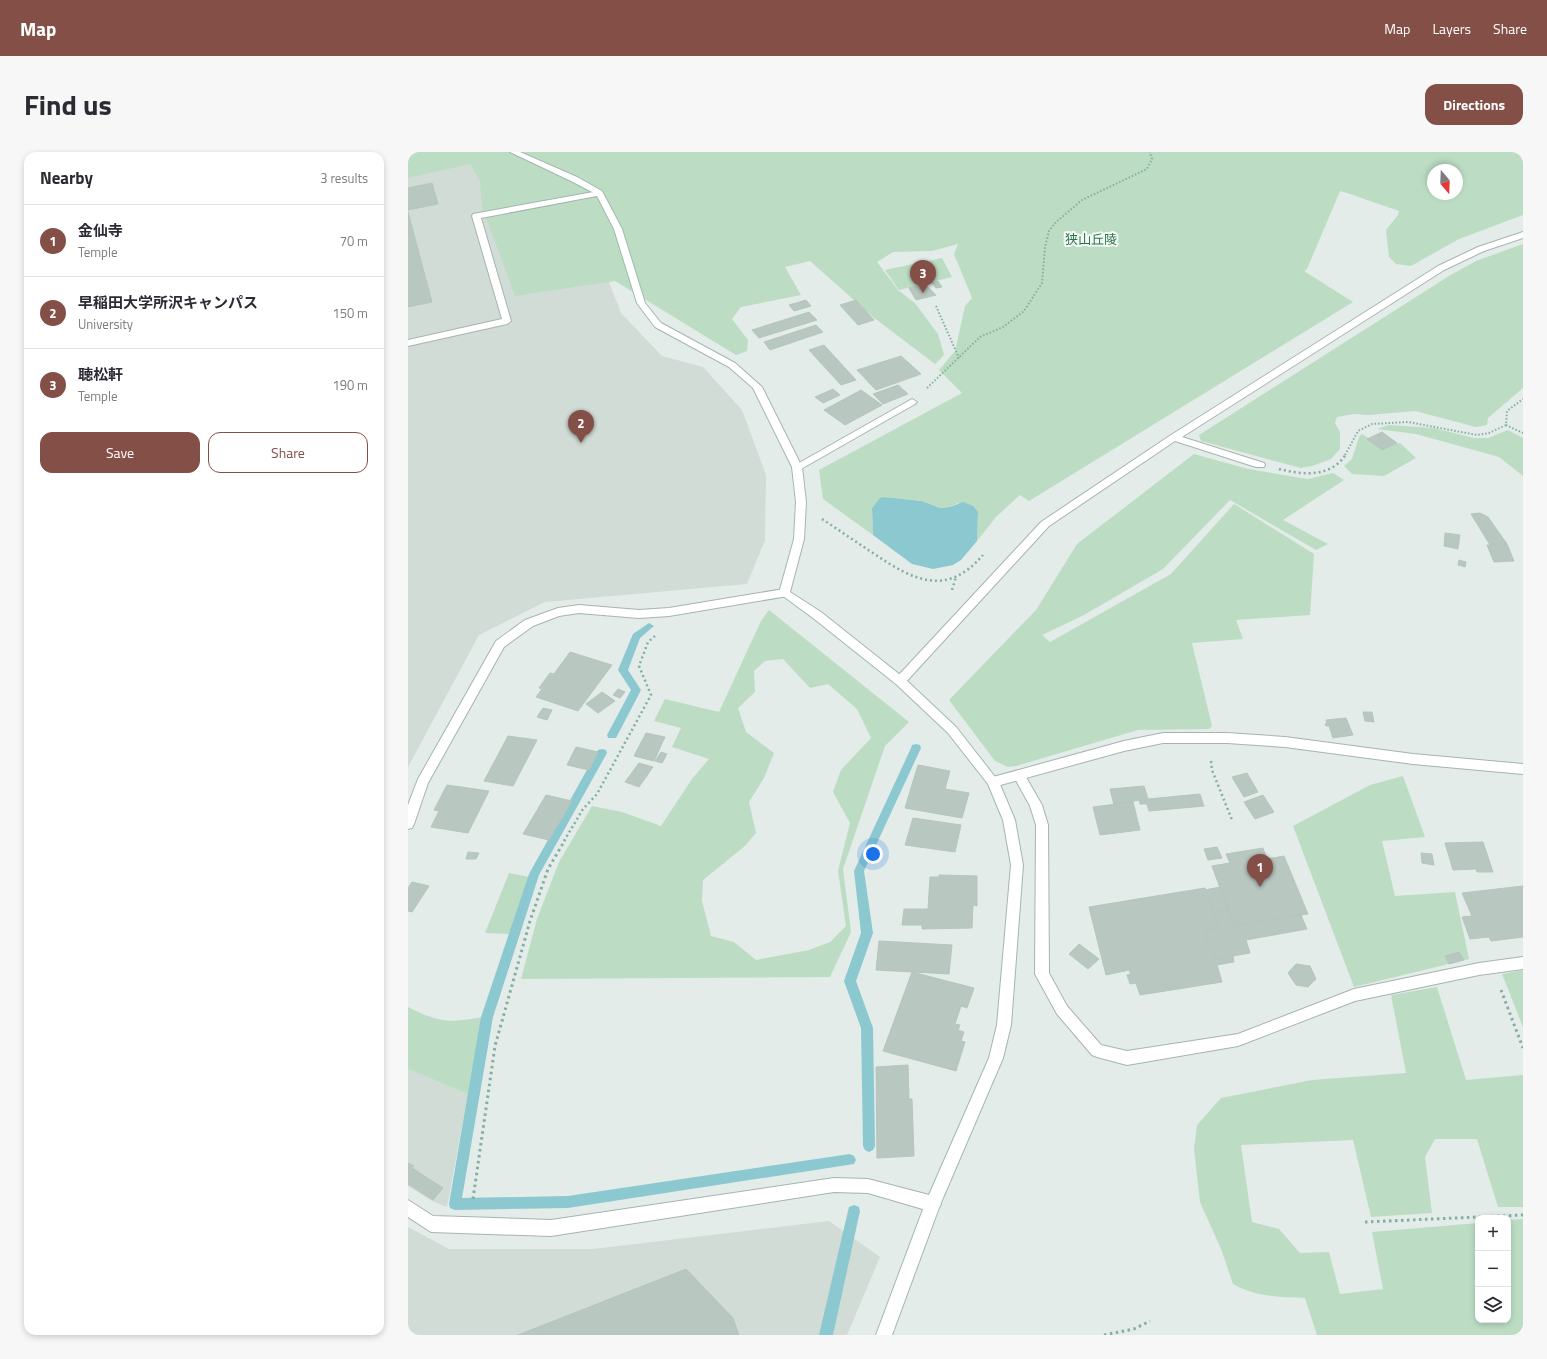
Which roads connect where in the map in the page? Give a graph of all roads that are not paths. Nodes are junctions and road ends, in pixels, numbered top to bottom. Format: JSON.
{"nodes":[{"id":1,"x":514,"y":152,"type":"edge"},
{"id":2,"x":598,"y":193,"type":"junction"},
{"id":3,"x":1523,"y":235,"type":"edge"},
{"id":4,"x":408,"y":343,"type":"edge"},
{"id":5,"x":912,"y":402,"type":"road end"},
{"id":6,"x":1174,"y":437,"type":"junction"},
{"id":7,"x":1260,"y":465,"type":"road end"},
{"id":8,"x":797,"y":467,"type":"junction"},
{"id":9,"x":784,"y":593,"type":"junction"},
{"id":10,"x":900,"y":681,"type":"junction"},
{"id":11,"x":1523,"y":769,"type":"edge"},
{"id":12,"x":1019,"y":775,"type":"junction"},
{"id":13,"x":993,"y":782,"type":"junction"},
{"id":14,"x":408,"y":824,"type":"edge"},
{"id":15,"x":1523,"y":963,"type":"edge"},
{"id":16,"x":933,"y":1204,"type":"junction"},
{"id":17,"x":408,"y":1208,"type":"edge"},
{"id":18,"x":884,"y":1335,"type":"edge"}],
"edges":[{"from":1,"to":2,"type":"street"},
{"from":2,"to":4,"type":"street"},
{"from":2,"to":8,"type":"street"},
{"from":3,"to":6,"type":"street"},
{"from":5,"to":8,"type":"street"},
{"from":6,"to":7,"type":"street"},
{"from":6,"to":10,"type":"street"},
{"from":8,"to":9,"type":"street"},
{"from":9,"to":10,"type":"street"},
{"from":9,"to":14,"type":"street"},
{"from":10,"to":13,"type":"street"},
{"from":11,"to":12,"type":"street"},
{"from":12,"to":13,"type":"street"},
{"from":12,"to":15,"type":"street"},
{"from":13,"to":16,"type":"street"},
{"from":16,"to":17,"type":"street"},
{"from":16,"to":18,"type":"street"}]}
